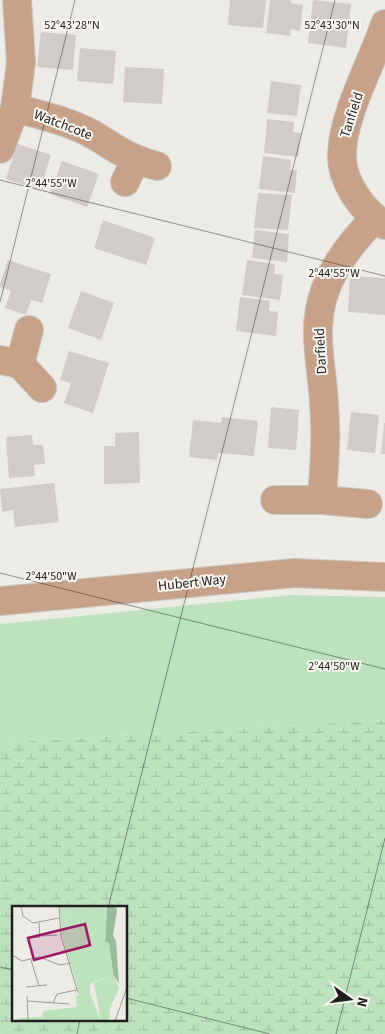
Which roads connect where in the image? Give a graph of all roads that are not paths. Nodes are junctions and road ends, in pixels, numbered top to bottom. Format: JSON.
{"nodes":[{"id":1,"x":17,"y":0,"type":"edge"},
{"id":2,"x":385,"y":24,"type":"edge"},
{"id":3,"x":15,"y":108,"type":"junction"},
{"id":4,"x":0,"y":149,"type":"edge"},
{"id":5,"x":139,"y":170,"type":"dead end"},
{"id":6,"x":380,"y":222,"type":"edge"},
{"id":7,"x":28,"y":330,"type":"dead end"},
{"id":8,"x":10,"y":362,"type":"edge"},
{"id":9,"x":42,"y":388,"type":"dead end"},
{"id":10,"x":275,"y":500,"type":"dead end"},
{"id":11,"x":322,"y":500,"type":"junction"},
{"id":12,"x":368,"y":504,"type":"dead end"},
{"id":13,"x":385,"y":577,"type":"edge"},
{"id":14,"x":0,"y":601,"type":"edge"}],
"edges":[{"from":1,"to":3,"type":"street"},
{"from":2,"to":6,"type":"street","name":"Tanfield"},
{"from":3,"to":4,"type":"street"},
{"from":3,"to":5,"type":"street","name":"Watchcote"},
{"from":6,"to":11,"type":"street","name":"Darfield"},
{"from":7,"to":8,"type":"street"},
{"from":8,"to":9,"type":"street"},
{"from":10,"to":11,"type":"street"},
{"from":11,"to":12,"type":"street"},
{"from":13,"to":14,"type":"street","name":"Hubert Way"}]}
